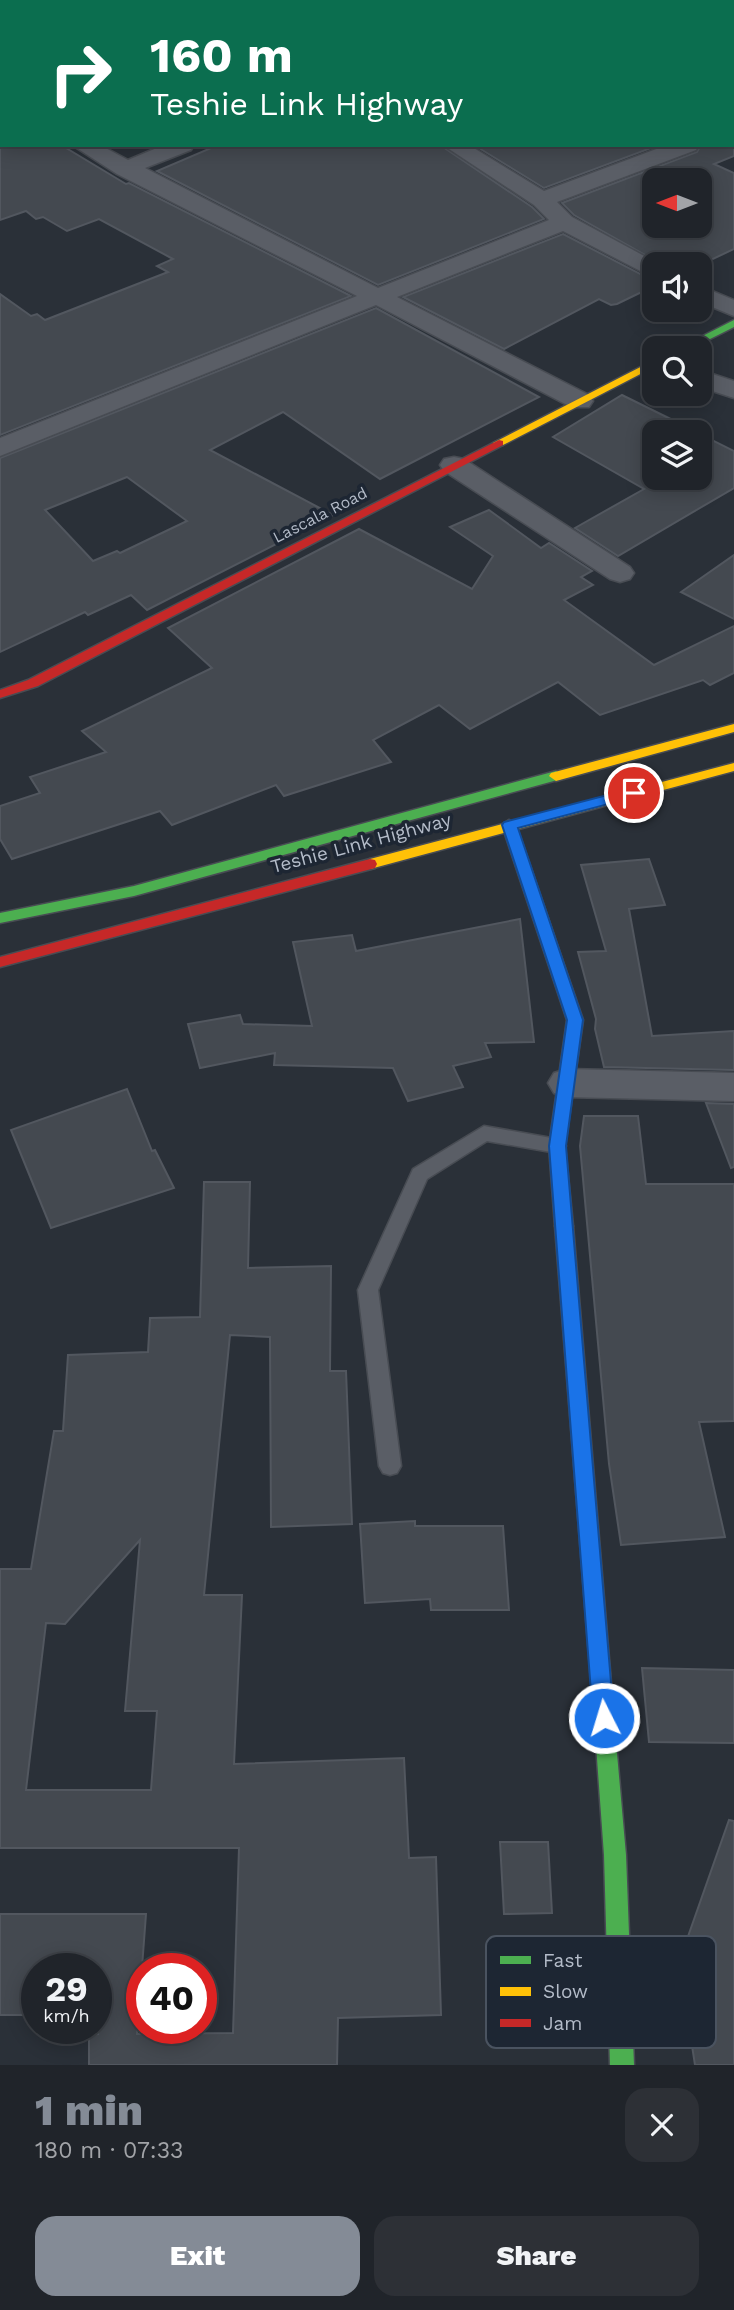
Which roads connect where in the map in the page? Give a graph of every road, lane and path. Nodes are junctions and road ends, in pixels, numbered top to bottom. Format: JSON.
{"nodes":[{"id":1,"x":86,"y":147,"type":"edge"},
{"id":2,"x":178,"y":147,"type":"edge"},
{"id":3,"x":457,"y":147,"type":"edge"},
{"id":4,"x":683,"y":147,"type":"edge"},
{"id":5,"x":125,"y":169,"type":"junction"},
{"id":6,"x":542,"y":200,"type":"junction"},
{"id":7,"x":564,"y":222,"type":"junction"},
{"id":8,"x":642,"y":264,"type":"edge"},
{"id":9,"x":380,"y":297,"type":"junction"},
{"id":10,"x":712,"y":299,"type":"edge"},
{"id":11,"x":734,"y":309,"type":"edge"},
{"id":12,"x":734,"y":323,"type":"edge"},
{"id":13,"x":708,"y":336,"type":"edge"},
{"id":14,"x":642,"y":369,"type":"edge"},
{"id":15,"x":712,"y":382,"type":"edge"},
{"id":16,"x":734,"y":390,"type":"edge"},
{"id":17,"x":580,"y":401,"type":"junction"},
{"id":18,"x":0,"y":448,"type":"edge"},
{"id":19,"x":454,"y":465,"type":"junction"},
{"id":20,"x":620,"y":573,"type":"dead end"},
{"id":21,"x":0,"y":694,"type":"edge"},
{"id":22,"x":734,"y":728,"type":"edge"},
{"id":23,"x":734,"y":767,"type":"edge"},
{"id":24,"x":509,"y":825,"type":"junction"},
{"id":25,"x":0,"y":918,"type":"edge"},
{"id":26,"x":0,"y":962,"type":"edge"},
{"id":27,"x":567,"y":1083,"type":"junction"},
{"id":28,"x":734,"y":1087,"type":"edge"},
{"id":29,"x":557,"y":1146,"type":"junction"},
{"id":30,"x":390,"y":1466,"type":"dead end"},
{"id":31,"x":618,"y":1936,"type":"edge"}],
"edges":[{"from":1,"to":5,"type":"street"},
{"from":2,"to":5,"type":"street"},
{"from":3,"to":6,"type":"street"},
{"from":4,"to":6,"type":"street"},
{"from":5,"to":9,"type":"street"},
{"from":6,"to":7,"type":"street"},
{"from":7,"to":8,"type":"street"},
{"from":7,"to":9,"type":"street"},
{"from":9,"to":17,"type":"street"},
{"from":9,"to":18,"type":"street"},
{"from":10,"to":11,"type":"street"},
{"from":12,"to":13,"type":"street"},
{"from":14,"to":17,"type":"street","name":"Lascala Road"},
{"from":15,"to":16,"type":"street"},
{"from":17,"to":19,"type":"street","name":"Lascala Road"},
{"from":19,"to":20,"type":"street"},
{"from":19,"to":21,"type":"street","name":"Lascala Road"},
{"from":22,"to":25,"type":"street","name":"Teshie Link Highway"},
{"from":23,"to":24,"type":"street","name":"Teshie Link Highway"},
{"from":24,"to":26,"type":"street","name":"Teshie Link Highway"},
{"from":24,"to":27,"type":"street"},
{"from":27,"to":28,"type":"street"},
{"from":27,"to":29,"type":"street"},
{"from":29,"to":30,"type":"lane"},
{"from":29,"to":31,"type":"street"}]}
